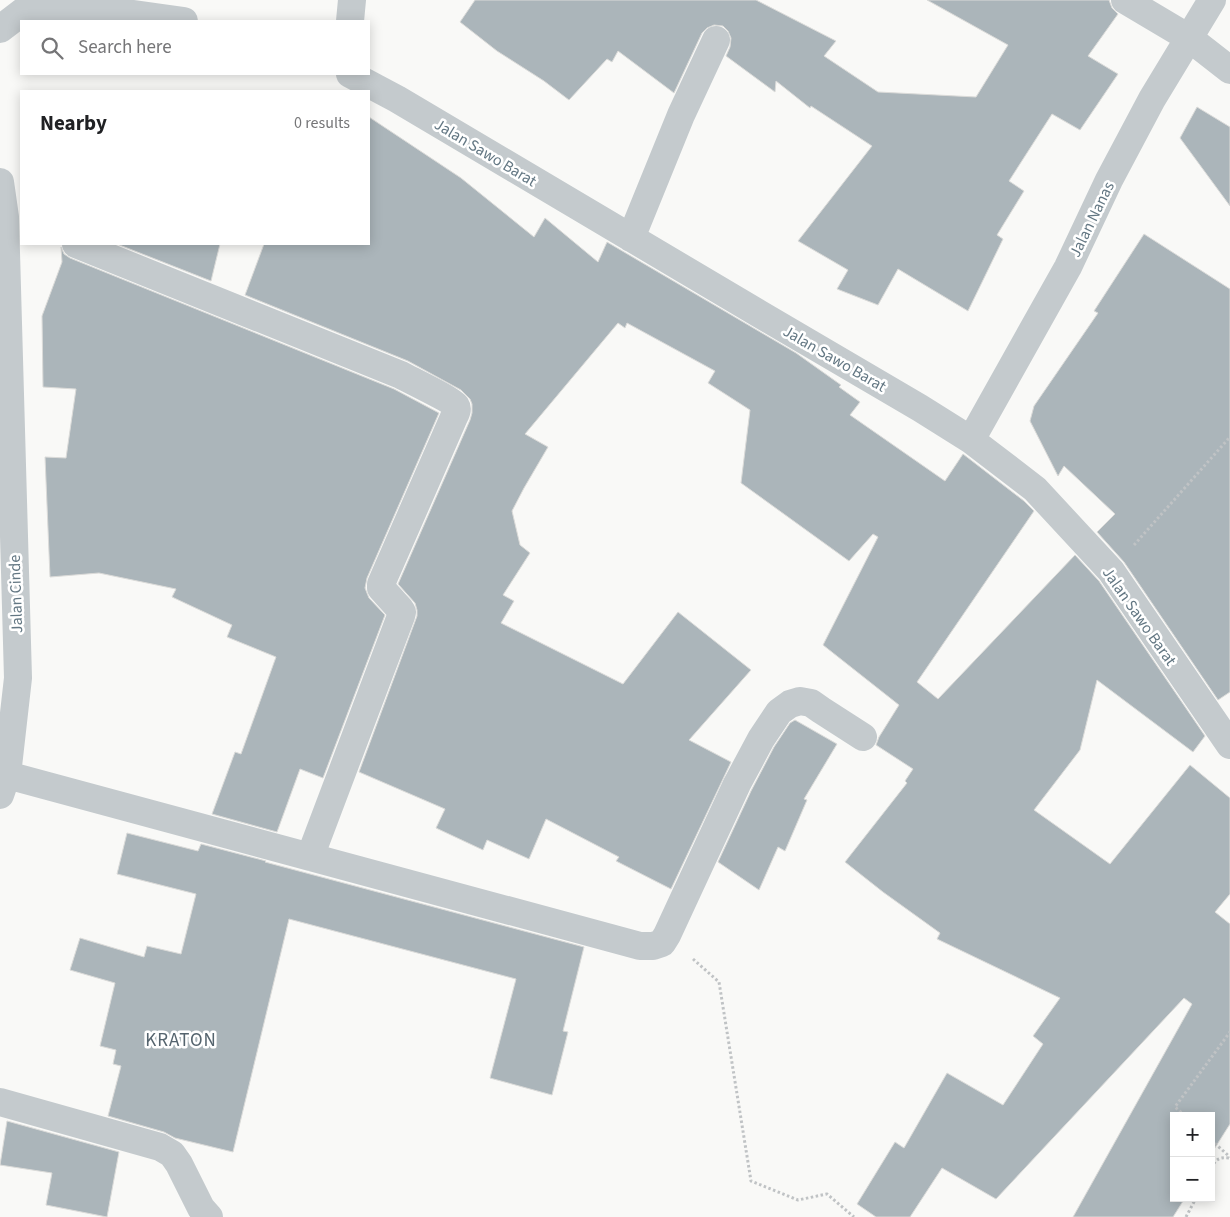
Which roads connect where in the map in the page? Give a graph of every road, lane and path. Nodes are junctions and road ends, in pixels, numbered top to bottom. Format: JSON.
{"nodes":[{"id":1,"x":352,"y":0,"type":"edge"},
{"id":2,"x":1124,"y":0,"type":"edge"},
{"id":3,"x":1212,"y":0,"type":"edge"},
{"id":4,"x":177,"y":20,"type":"edge"},
{"id":5,"x":350,"y":20,"type":"edge"},
{"id":6,"x":0,"y":29,"type":"edge"},
{"id":7,"x":1189,"y":38,"type":"junction"},
{"id":8,"x":716,"y":40,"type":"dead end"},
{"id":9,"x":1230,"y":70,"type":"edge"},
{"id":10,"x":352,"y":75,"type":"edge"},
{"id":11,"x":0,"y":182,"type":"edge"},
{"id":12,"x":13,"y":220,"type":"edge"},
{"id":13,"x":631,"y":238,"type":"junction"},
{"id":14,"x":78,"y":245,"type":"edge"},
{"id":15,"x":1230,"y":437,"type":"edge"},
{"id":16,"x":971,"y":440,"type":"junction"},
{"id":17,"x":1111,"y":571,"type":"junction"},
{"id":18,"x":9,"y":672,"type":"edge"},
{"id":19,"x":863,"y":737,"type":"dead end"},
{"id":20,"x":1230,"y":745,"type":"edge"},
{"id":21,"x":4,"y":785,"type":"edge"},
{"id":22,"x":310,"y":857,"type":"junction"},
{"id":23,"x":667,"y":936,"type":"junction"},
{"id":24,"x":1230,"y":1032,"type":"edge"},
{"id":25,"x":0,"y":1102,"type":"edge"},
{"id":26,"x":1180,"y":1112,"type":"edge"},
{"id":27,"x":1215,"y":1144,"type":"edge"},
{"id":28,"x":1230,"y":1158,"type":"edge"},
{"id":29,"x":1215,"y":1161,"type":"edge"},
{"id":30,"x":1194,"y":1202,"type":"edge"},
{"id":31,"x":209,"y":1217,"type":"edge"},
{"id":32,"x":854,"y":1217,"type":"edge"},
{"id":33,"x":1186,"y":1217,"type":"edge"}],
"edges":[{"from":1,"to":5,"type":"street"},
{"from":2,"to":7,"type":"street"},
{"from":3,"to":7,"type":"street","name":"Jalan Nanas"},
{"from":4,"to":6,"type":"street"},
{"from":7,"to":9,"type":"street"},
{"from":7,"to":16,"type":"street","name":"Jalan Nanas"},
{"from":8,"to":13,"type":"street"},
{"from":10,"to":13,"type":"street","name":"Jalan Sawo Barat"},
{"from":11,"to":12,"type":"street","name":"Jalan Cinde"},
{"from":12,"to":18,"type":"street","name":"Jalan Cinde"},
{"from":13,"to":16,"type":"street","name":"Jalan Sawo Barat"},
{"from":14,"to":22,"type":"street"},
{"from":15,"to":17,"type":"path"},
{"from":16,"to":17,"type":"street","name":"Jalan Sawo Barat"},
{"from":17,"to":20,"type":"street","name":"Jalan Sawo Barat"},
{"from":18,"to":21,"type":"street","name":"Jalan Cinde"},
{"from":19,"to":23,"type":"street"},
{"from":21,"to":22,"type":"street"},
{"from":22,"to":23,"type":"street"},
{"from":23,"to":32,"type":"path"},
{"from":24,"to":26,"type":"path"},
{"from":25,"to":31,"type":"street"},
{"from":27,"to":28,"type":"path"},
{"from":28,"to":29,"type":"path"},
{"from":30,"to":33,"type":"path"}]}
